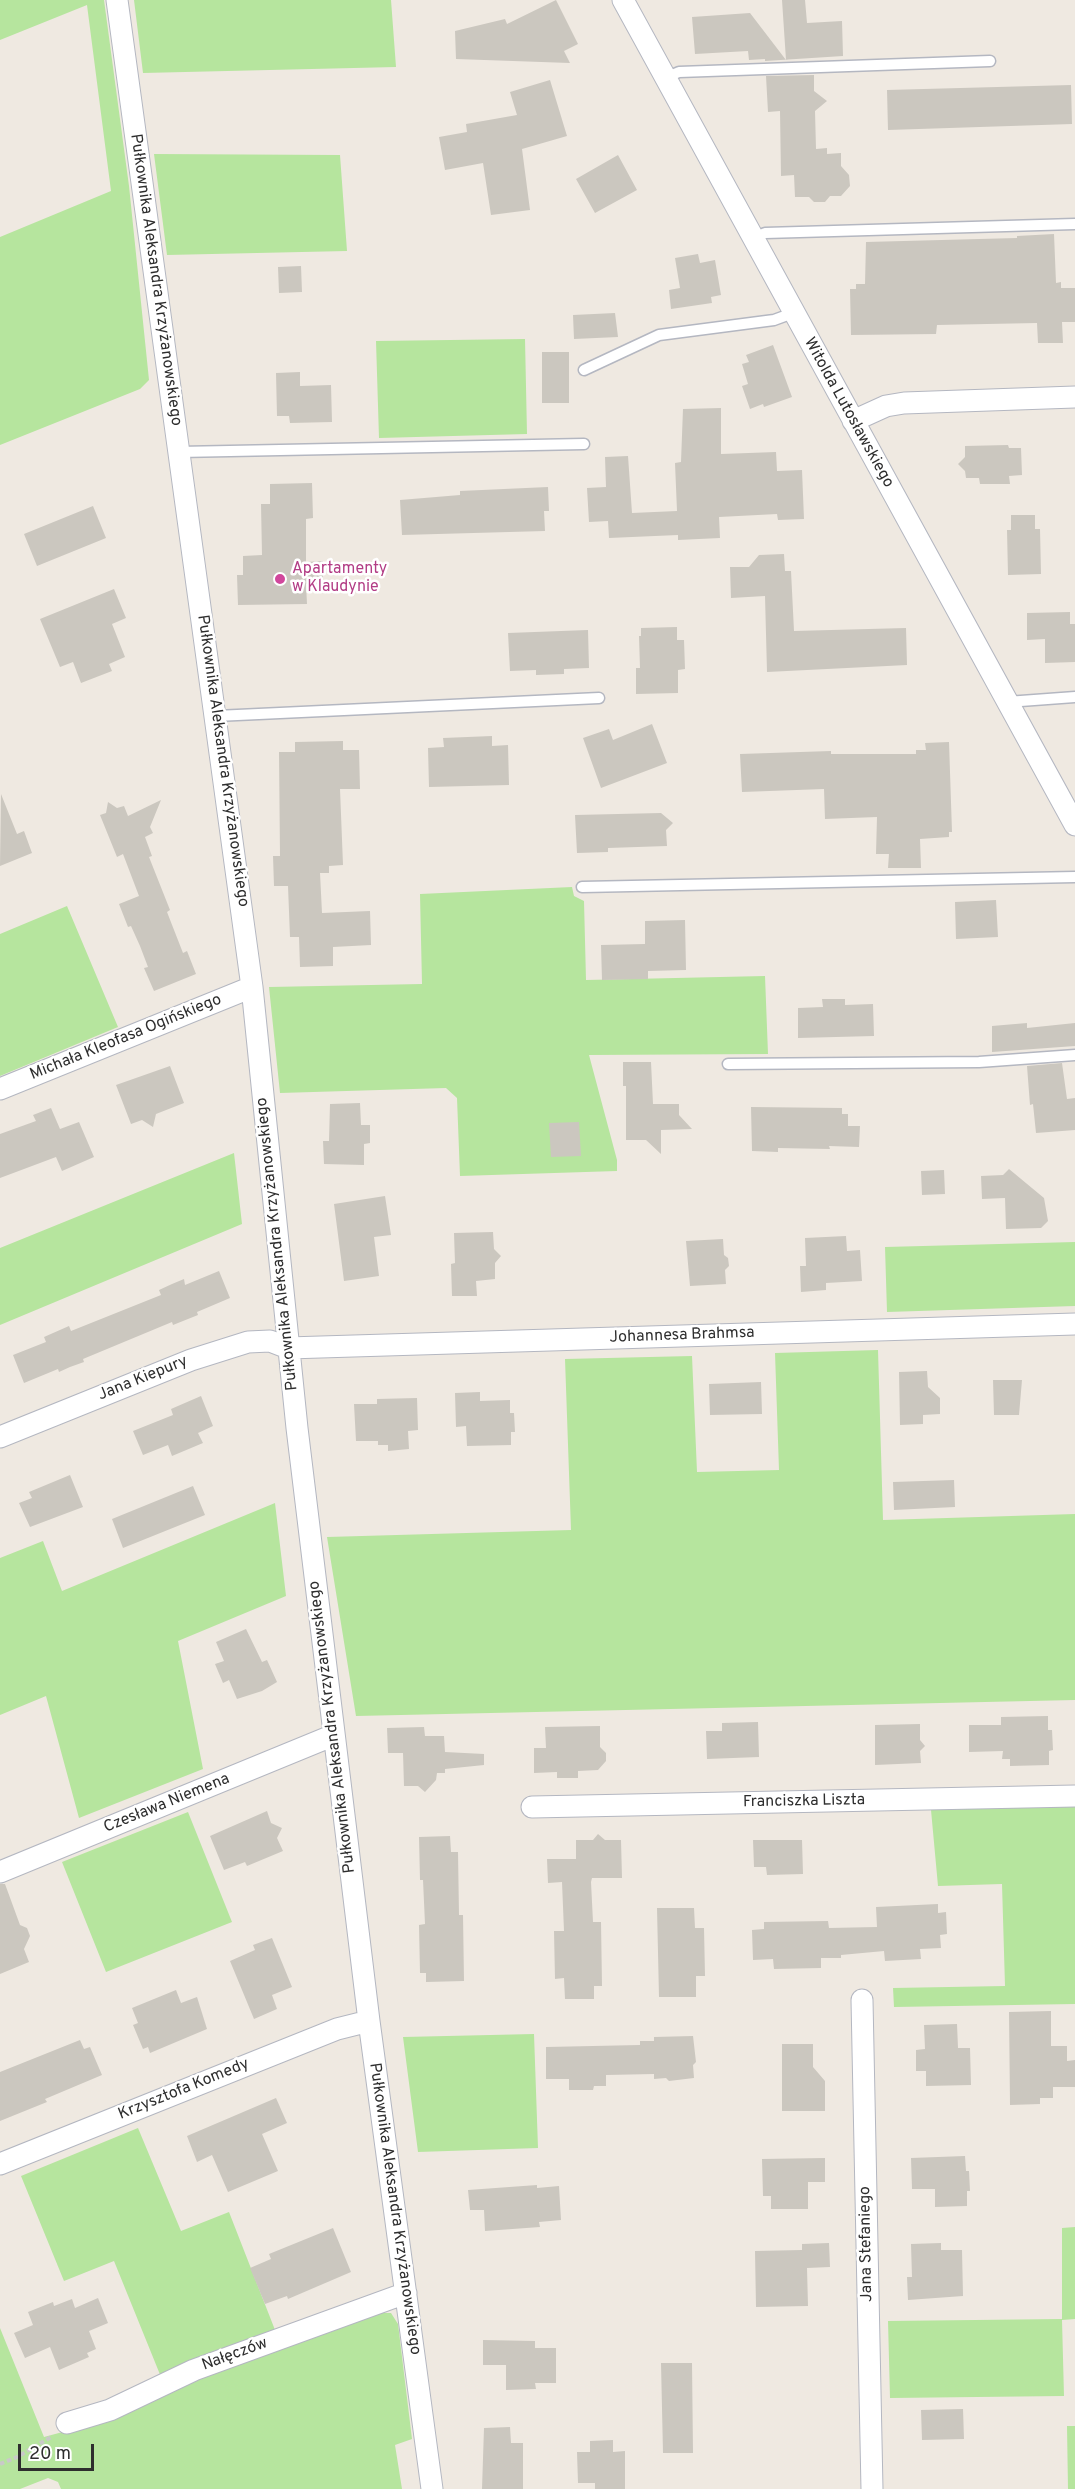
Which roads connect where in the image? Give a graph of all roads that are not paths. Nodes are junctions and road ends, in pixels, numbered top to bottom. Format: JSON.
{"nodes":[{"id":1,"x":117,"y":0,"type":"edge"},
{"id":2,"x":623,"y":0,"type":"edge"},
{"id":3,"x":990,"y":61,"type":"dead end"},
{"id":4,"x":665,"y":78,"type":"junction"},
{"id":5,"x":1075,"y":224,"type":"edge"},
{"id":6,"x":753,"y":238,"type":"junction"},
{"id":7,"x":793,"y":313,"type":"junction"},
{"id":8,"x":584,"y":370,"type":"dead end"},
{"id":9,"x":1075,"y":397,"type":"edge"},
{"id":10,"x":853,"y":421,"type":"junction"},
{"id":11,"x":584,"y":444,"type":"dead end"},
{"id":12,"x":179,"y":452,"type":"junction"},
{"id":13,"x":1075,"y":697,"type":"edge"},
{"id":14,"x":599,"y":698,"type":"dead end"},
{"id":15,"x":1007,"y":702,"type":"junction"},
{"id":16,"x":216,"y":716,"type":"junction"},
{"id":17,"x":1075,"y":825,"type":"edge"},
{"id":18,"x":1075,"y":877,"type":"edge"},
{"id":19,"x":582,"y":887,"type":"dead end"},
{"id":20,"x":252,"y":987,"type":"junction"},
{"id":21,"x":1075,"y":1055,"type":"edge"},
{"id":22,"x":728,"y":1064,"type":"dead end"},
{"id":23,"x":0,"y":1089,"type":"edge"},
{"id":24,"x":1075,"y":1324,"type":"edge"},
{"id":25,"x":288,"y":1348,"type":"junction"},
{"id":26,"x":0,"y":1437,"type":"edge"},
{"id":27,"x":334,"y":1735,"type":"junction"},
{"id":28,"x":1075,"y":1796,"type":"edge"},
{"id":29,"x":532,"y":1807,"type":"dead end"},
{"id":30,"x":0,"y":1872,"type":"edge"},
{"id":31,"x":862,"y":2000,"type":"dead end"},
{"id":32,"x":369,"y":2021,"type":"junction"},
{"id":33,"x":0,"y":2164,"type":"edge"},
{"id":34,"x":406,"y":2293,"type":"junction"},
{"id":35,"x":67,"y":2423,"type":"road end"},
{"id":36,"x":432,"y":2489,"type":"edge"},
{"id":37,"x":872,"y":2489,"type":"edge"}],
"edges":[{"from":1,"to":12,"type":"street","name":"Pułkownika Aleksandra Krzyżanowskiego"},
{"from":2,"to":4,"type":"street","name":"Witolda Lutosławskiego"},
{"from":3,"to":4,"type":"lane"},
{"from":4,"to":6,"type":"street","name":"Witolda Lutosławskiego"},
{"from":5,"to":6,"type":"lane"},
{"from":6,"to":7,"type":"street","name":"Witolda Lutosławskiego"},
{"from":7,"to":8,"type":"lane"},
{"from":7,"to":10,"type":"street","name":"Witolda Lutosławskiego"},
{"from":9,"to":10,"type":"street"},
{"from":10,"to":15,"type":"street","name":"Witolda Lutosławskiego"},
{"from":11,"to":12,"type":"lane"},
{"from":12,"to":16,"type":"street","name":"Pułkownika Aleksandra Krzyżanowskiego"},
{"from":13,"to":15,"type":"lane"},
{"from":14,"to":16,"type":"lane"},
{"from":15,"to":17,"type":"street","name":"Witolda Lutosławskiego"},
{"from":16,"to":20,"type":"street","name":"Pułkownika Aleksandra Krzyżanowskiego"},
{"from":18,"to":19,"type":"lane"},
{"from":20,"to":23,"type":"street","name":"Michała Kleofasa Ogińskiego"},
{"from":20,"to":25,"type":"street","name":"Pułkownika Aleksandra Krzyżanowskiego"},
{"from":21,"to":22,"type":"lane"},
{"from":24,"to":25,"type":"street","name":"Johannesa Brahmsa"},
{"from":25,"to":26,"type":"street","name":"Jana Kiepury"},
{"from":25,"to":27,"type":"street","name":"Pułkownika Aleksandra Krzyżanowskiego"},
{"from":27,"to":30,"type":"street","name":"Czesława Niemena"},
{"from":27,"to":32,"type":"street","name":"Pułkownika Aleksandra Krzyżanowskiego"},
{"from":28,"to":29,"type":"street","name":"Franciszka Liszta"},
{"from":31,"to":37,"type":"street","name":"Jana Stefaniego"},
{"from":32,"to":33,"type":"street","name":"Krzysztofa Komedy"},
{"from":32,"to":34,"type":"street","name":"Pułkownika Aleksandra Krzyżanowskiego"},
{"from":34,"to":35,"type":"street","name":"Nałęczów"},
{"from":34,"to":36,"type":"street","name":"Pułkownika Aleksandra Krzyżanowskiego"}]}
